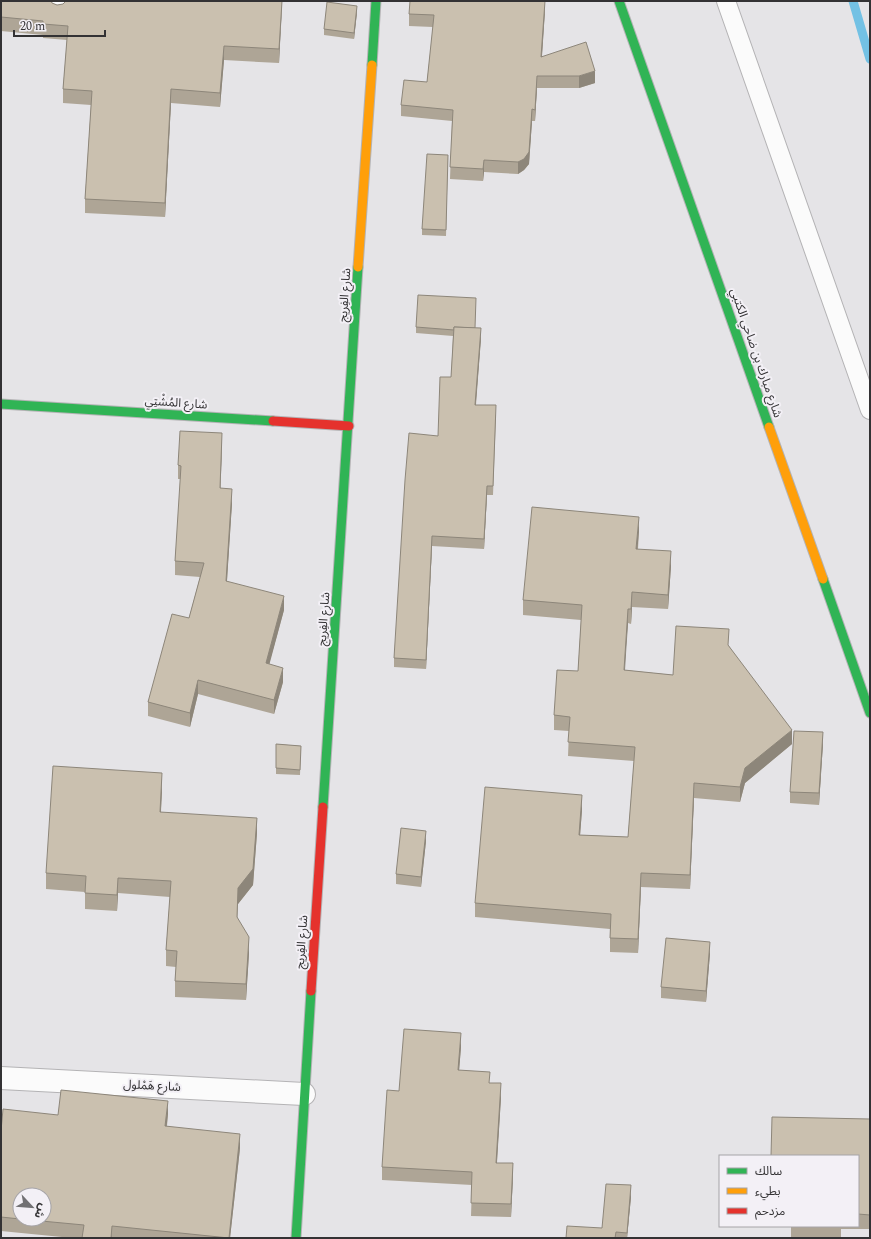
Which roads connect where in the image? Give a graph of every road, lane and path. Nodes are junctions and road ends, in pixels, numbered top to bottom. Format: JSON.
{"nodes":[{"id":1,"x":376,"y":1,"type":"edge"},
{"id":2,"x":619,"y":1,"type":"edge"},
{"id":3,"x":726,"y":1,"type":"edge"},
{"id":4,"x":1,"y":404,"type":"edge"},
{"id":5,"x":870,"y":410,"type":"edge"},
{"id":6,"x":349,"y":426,"type":"junction"},
{"id":7,"x":870,"y":713,"type":"edge"},
{"id":8,"x":1,"y":1078,"type":"edge"},
{"id":9,"x":304,"y":1094,"type":"junction"},
{"id":10,"x":296,"y":1238,"type":"edge"}],
"edges":[{"from":1,"to":6,"type":"street","name":"شارع الفِريج"},
{"from":2,"to":7,"type":"street","name":"شارع مبارك بن ضاحي الكتبي"},
{"from":3,"to":5,"type":"lane"},
{"from":4,"to":6,"type":"street","name":"شارع المُشْتِي"},
{"from":6,"to":9,"type":"street","name":"شارع الفِريج"},
{"from":8,"to":9,"type":"street","name":"شارع هَمْلول"},
{"from":9,"to":10,"type":"street","name":"شارع الفِريج"}]}
